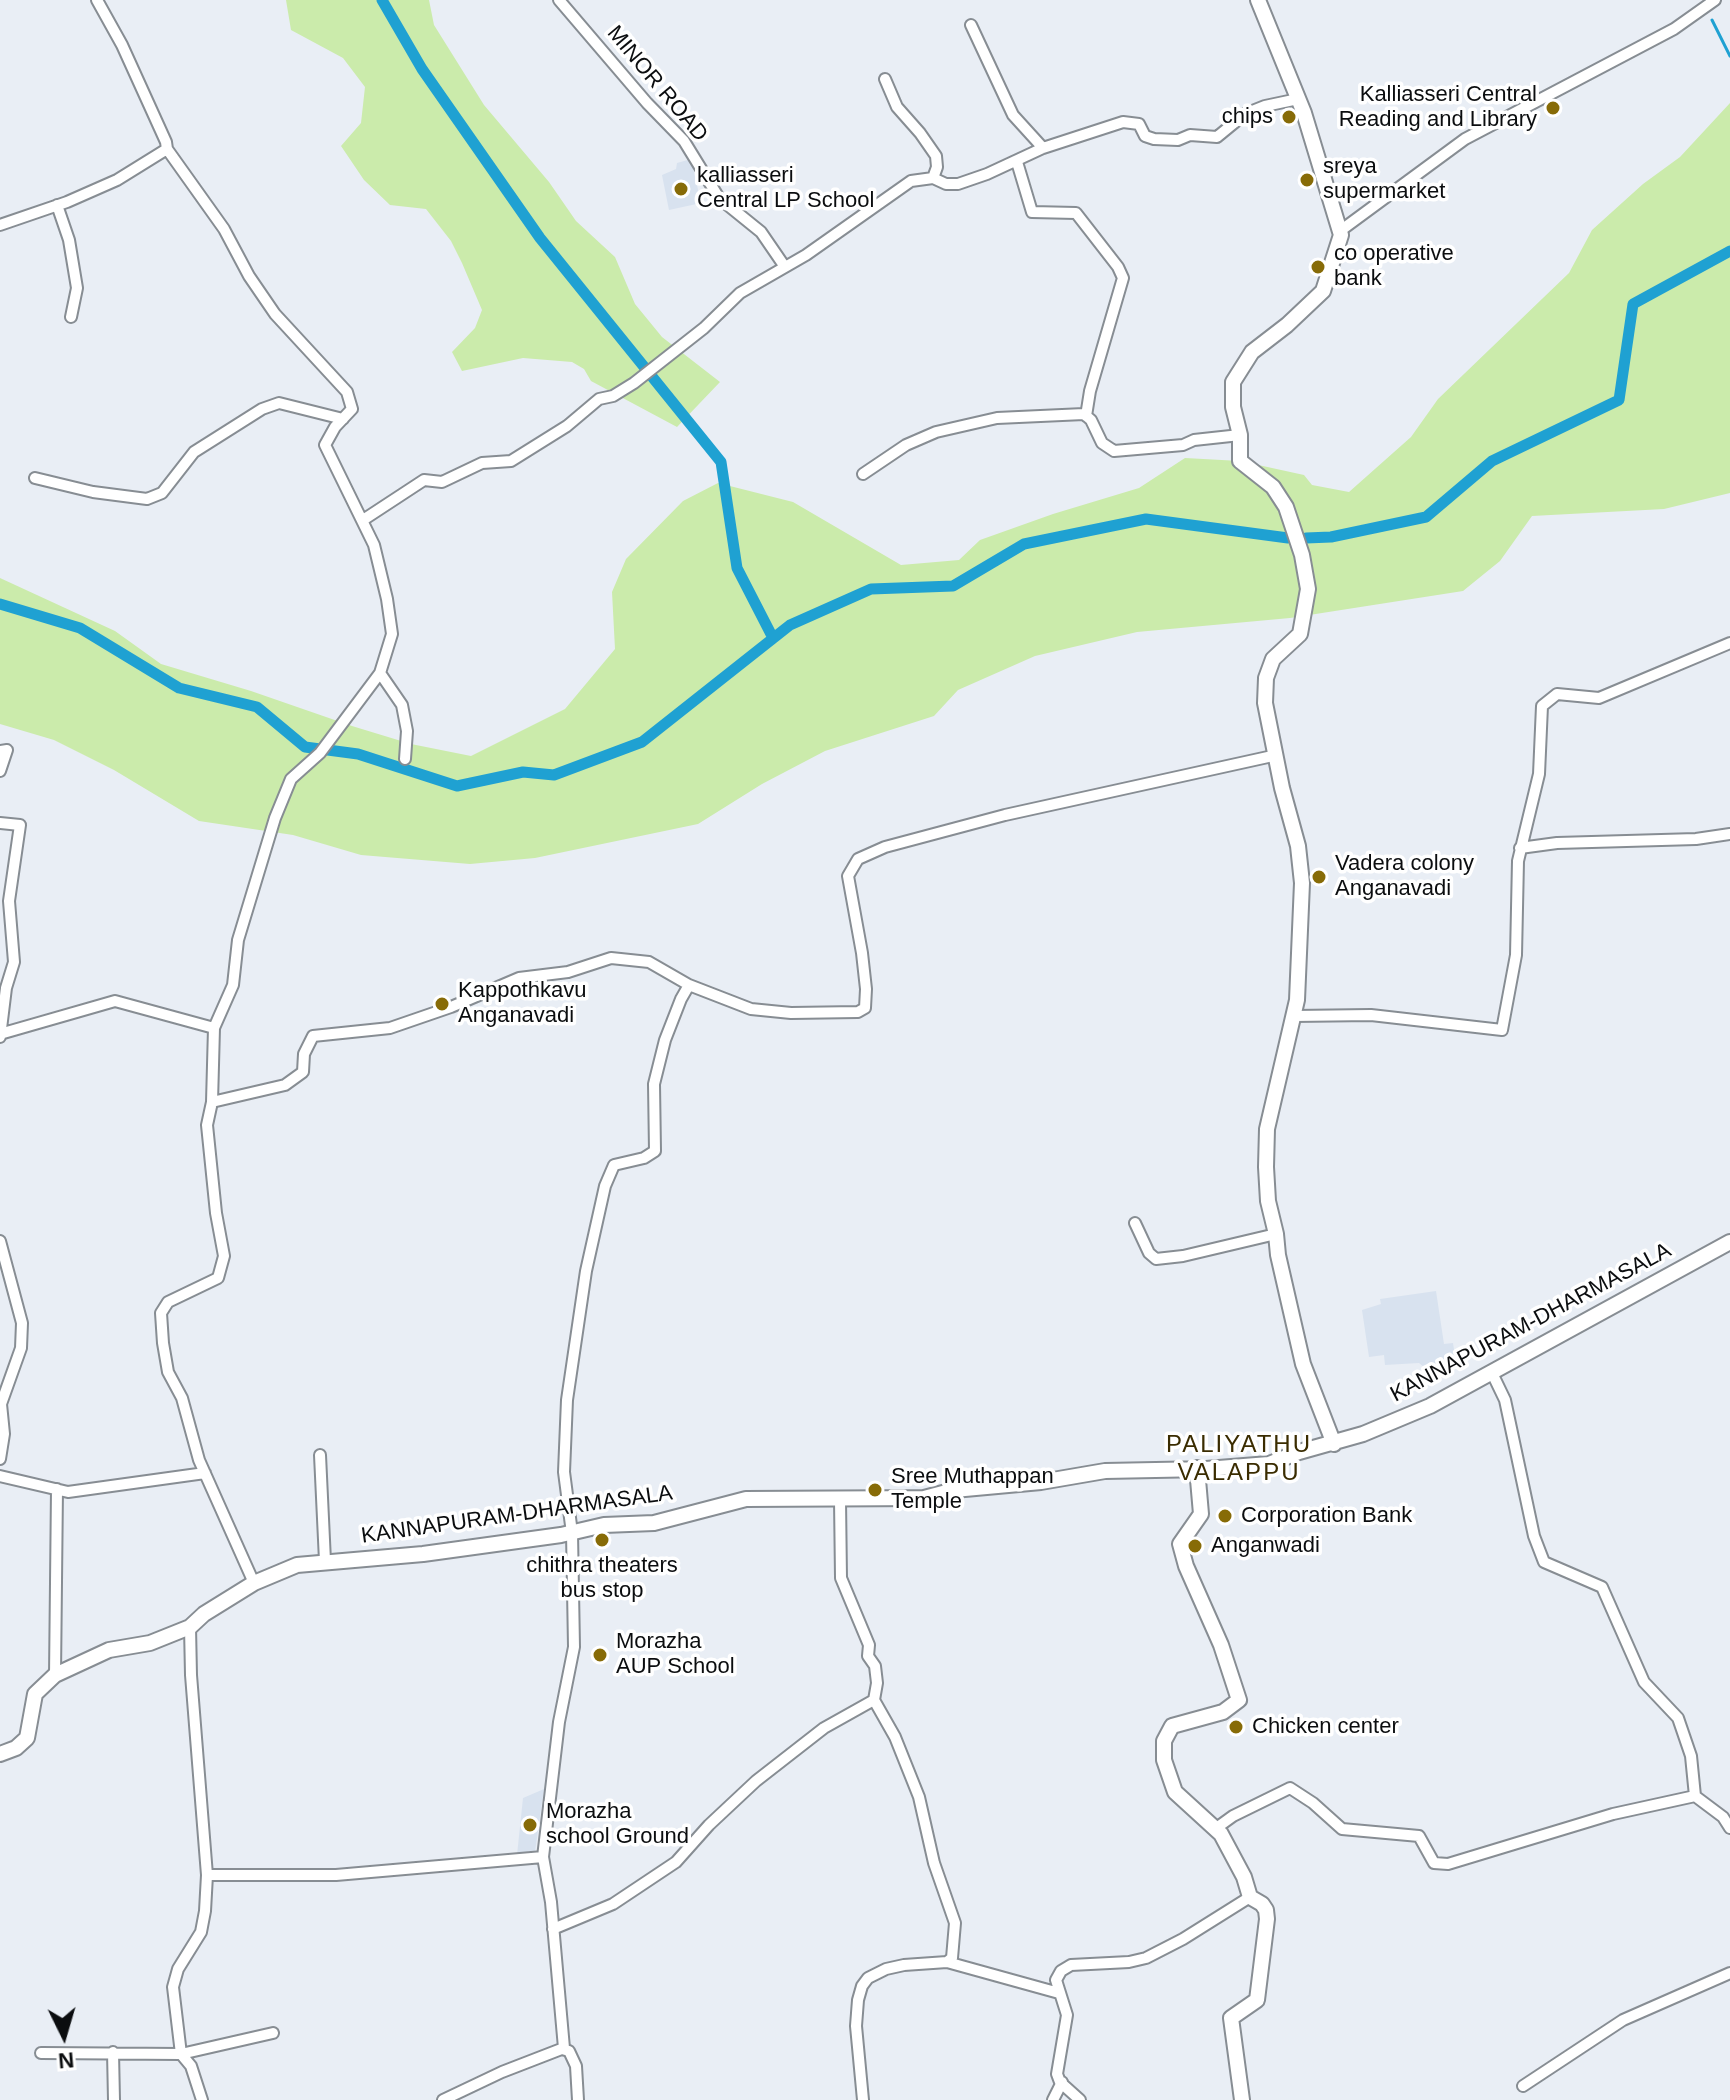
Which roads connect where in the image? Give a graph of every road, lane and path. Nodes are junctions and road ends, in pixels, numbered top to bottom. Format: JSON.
{"nodes":[{"id":1,"x":97,"y":0,"type":"edge"},
{"id":2,"x":559,"y":0,"type":"edge"},
{"id":3,"x":1258,"y":0,"type":"edge"},
{"id":4,"x":1715,"y":0,"type":"edge"},
{"id":5,"x":971,"y":25,"type":"dead end"},
{"id":6,"x":885,"y":79,"type":"dead end"},
{"id":7,"x":1298,"y":99,"type":"junction"},
{"id":8,"x":1043,"y":148,"type":"junction"},
{"id":9,"x":167,"y":149,"type":"junction"},
{"id":10,"x":1017,"y":162,"type":"junction"},
{"id":11,"x":933,"y":178,"type":"junction"},
{"id":12,"x":57,"y":205,"type":"junction"},
{"id":13,"x":0,"y":225,"type":"edge"},
{"id":14,"x":1341,"y":233,"type":"junction"},
{"id":15,"x":785,"y":267,"type":"junction"},
{"id":16,"x":71,"y":317,"type":"dead end"},
{"id":17,"x":1086,"y":416,"type":"junction"},
{"id":18,"x":343,"y":419,"type":"junction"},
{"id":19,"x":1240,"y":435,"type":"junction"},
{"id":20,"x":863,"y":474,"type":"dead end"},
{"id":21,"x":35,"y":478,"type":"dead end"},
{"id":22,"x":363,"y":520,"type":"junction"},
{"id":23,"x":1730,"y":643,"type":"edge"},
{"id":24,"x":380,"y":673,"type":"junction"},
{"id":25,"x":0,"y":751,"type":"edge"},
{"id":26,"x":1277,"y":755,"type":"junction"},
{"id":27,"x":405,"y":759,"type":"dead end"},
{"id":28,"x":0,"y":771,"type":"edge"},
{"id":29,"x":0,"y":823,"type":"edge"},
{"id":30,"x":1730,"y":834,"type":"edge"},
{"id":31,"x":1520,"y":848,"type":"junction"},
{"id":32,"x":689,"y":985,"type":"junction"},
{"id":33,"x":3,"y":994,"type":"edge"},
{"id":34,"x":1294,"y":1016,"type":"junction"},
{"id":35,"x":214,"y":1028,"type":"junction"},
{"id":36,"x":0,"y":1036,"type":"edge"},
{"id":37,"x":212,"y":1102,"type":"junction"},
{"id":38,"x":1135,"y":1223,"type":"dead end"},
{"id":39,"x":1276,"y":1234,"type":"junction"},
{"id":40,"x":0,"y":1241,"type":"edge"},
{"id":41,"x":1730,"y":1242,"type":"edge"},
{"id":42,"x":1492,"y":1373,"type":"junction"},
{"id":43,"x":1334,"y":1444,"type":"junction"},
{"id":44,"x":320,"y":1455,"type":"dead end"},
{"id":45,"x":0,"y":1459,"type":"edge"},
{"id":46,"x":1197,"y":1468,"type":"junction"},
{"id":47,"x":205,"y":1473,"type":"junction"},
{"id":48,"x":0,"y":1476,"type":"edge"},
{"id":49,"x":57,"y":1489,"type":"junction"},
{"id":50,"x":840,"y":1500,"type":"junction"},
{"id":51,"x":572,"y":1533,"type":"junction"},
{"id":52,"x":325,"y":1561,"type":"junction"},
{"id":53,"x":254,"y":1583,"type":"junction"},
{"id":54,"x":190,"y":1627,"type":"junction"},
{"id":55,"x":55,"y":1675,"type":"junction"},
{"id":56,"x":874,"y":1700,"type":"junction"},
{"id":57,"x":0,"y":1754,"type":"edge"},
{"id":58,"x":1695,"y":1796,"type":"junction"},
{"id":59,"x":1730,"y":1828,"type":"edge"},
{"id":60,"x":1215,"y":1829,"type":"junction"},
{"id":61,"x":543,"y":1857,"type":"junction"},
{"id":62,"x":207,"y":1875,"type":"junction"},
{"id":63,"x":1250,"y":1897,"type":"junction"},
{"id":64,"x":553,"y":1929,"type":"junction"},
{"id":65,"x":947,"y":1962,"type":"junction"},
{"id":66,"x":1730,"y":1973,"type":"edge"},
{"id":67,"x":1059,"y":1993,"type":"junction"},
{"id":68,"x":273,"y":2033,"type":"dead end"},
{"id":69,"x":562,"y":2049,"type":"junction"},
{"id":70,"x":113,"y":2052,"type":"junction"},
{"id":71,"x":41,"y":2053,"type":"dead end"},
{"id":72,"x":181,"y":2054,"type":"junction"},
{"id":73,"x":1062,"y":2082,"type":"junction"},
{"id":74,"x":1523,"y":2086,"type":"dead end"},
{"id":75,"x":114,"y":2100,"type":"edge"},
{"id":76,"x":202,"y":2100,"type":"edge"},
{"id":77,"x":443,"y":2100,"type":"edge"},
{"id":78,"x":578,"y":2100,"type":"edge"},
{"id":79,"x":863,"y":2100,"type":"edge"},
{"id":80,"x":1053,"y":2100,"type":"edge"},
{"id":81,"x":1080,"y":2100,"type":"edge"},
{"id":82,"x":1242,"y":2100,"type":"edge"}],
"edges":[{"from":1,"to":9,"type":"street"},
{"from":2,"to":15,"type":"street","name":"MINOR ROAD"},
{"from":3,"to":7,"type":"main road"},
{"from":4,"to":14,"type":"street"},
{"from":5,"to":8,"type":"street"},
{"from":6,"to":11,"type":"street"},
{"from":7,"to":8,"type":"street"},
{"from":7,"to":14,"type":"main road"},
{"from":8,"to":10,"type":"street"},
{"from":9,"to":12,"type":"street"},
{"from":9,"to":18,"type":"street"},
{"from":10,"to":11,"type":"street"},
{"from":10,"to":17,"type":"street"},
{"from":11,"to":15,"type":"street"},
{"from":12,"to":13,"type":"street"},
{"from":12,"to":16,"type":"street"},
{"from":14,"to":19,"type":"main road"},
{"from":15,"to":22,"type":"street"},
{"from":17,"to":19,"type":"street"},
{"from":17,"to":20,"type":"street"},
{"from":18,"to":21,"type":"street"},
{"from":18,"to":22,"type":"street"},
{"from":19,"to":26,"type":"main road"},
{"from":22,"to":24,"type":"street"},
{"from":23,"to":31,"type":"street"},
{"from":24,"to":27,"type":"street"},
{"from":24,"to":35,"type":"street"},
{"from":25,"to":28,"type":"street"},
{"from":26,"to":32,"type":"street"},
{"from":26,"to":34,"type":"main road"},
{"from":29,"to":33,"type":"street"},
{"from":30,"to":31,"type":"street"},
{"from":31,"to":34,"type":"street"},
{"from":32,"to":37,"type":"street"},
{"from":32,"to":51,"type":"street"},
{"from":33,"to":36,"type":"street"},
{"from":34,"to":39,"type":"main road"},
{"from":35,"to":36,"type":"street"},
{"from":35,"to":37,"type":"street"},
{"from":37,"to":47,"type":"street"},
{"from":38,"to":39,"type":"street"},
{"from":39,"to":43,"type":"main road"},
{"from":40,"to":45,"type":"street"},
{"from":41,"to":42,"type":"main road","name":"KANNAPURAM-DHARMASALA"},
{"from":42,"to":43,"type":"main road","name":"KANNAPURAM-DHARMASALA"},
{"from":42,"to":58,"type":"street"},
{"from":43,"to":46,"type":"main road","name":"KANNAPURAM-DHARMASALA"},
{"from":44,"to":52,"type":"street"},
{"from":46,"to":50,"type":"main road","name":"KANNAPURAM-DHARMASALA"},
{"from":46,"to":60,"type":"main road"},
{"from":47,"to":49,"type":"street"},
{"from":47,"to":53,"type":"street"},
{"from":48,"to":49,"type":"street"},
{"from":49,"to":55,"type":"street"},
{"from":50,"to":51,"type":"main road","name":"KANNAPURAM-DHARMASALA"},
{"from":50,"to":56,"type":"street"},
{"from":51,"to":52,"type":"main road","name":"KANNAPURAM-DHARMASALA"},
{"from":51,"to":61,"type":"street"},
{"from":52,"to":53,"type":"main road","name":"KANNAPURAM-DHARMASALA"},
{"from":53,"to":54,"type":"main road","name":"KANNAPURAM-DHARMASALA"},
{"from":54,"to":55,"type":"main road","name":"KANNAPURAM-DHARMASALA"},
{"from":54,"to":62,"type":"street"},
{"from":55,"to":57,"type":"main road","name":"KANNAPURAM-DHARMASALA"},
{"from":56,"to":64,"type":"street"},
{"from":56,"to":65,"type":"street"},
{"from":58,"to":59,"type":"street"},
{"from":58,"to":60,"type":"street"},
{"from":60,"to":63,"type":"main road"},
{"from":61,"to":62,"type":"street"},
{"from":61,"to":64,"type":"street"},
{"from":62,"to":72,"type":"street"},
{"from":63,"to":67,"type":"street"},
{"from":63,"to":82,"type":"main road"},
{"from":64,"to":69,"type":"street"},
{"from":65,"to":67,"type":"street"},
{"from":65,"to":79,"type":"street"},
{"from":66,"to":74,"type":"street"},
{"from":67,"to":73,"type":"street"},
{"from":68,"to":72,"type":"street"},
{"from":69,"to":77,"type":"street"},
{"from":69,"to":78,"type":"street"},
{"from":70,"to":71,"type":"street"},
{"from":70,"to":72,"type":"street"},
{"from":70,"to":75,"type":"street"},
{"from":72,"to":76,"type":"street"},
{"from":73,"to":80,"type":"street"},
{"from":73,"to":81,"type":"street"}]}
